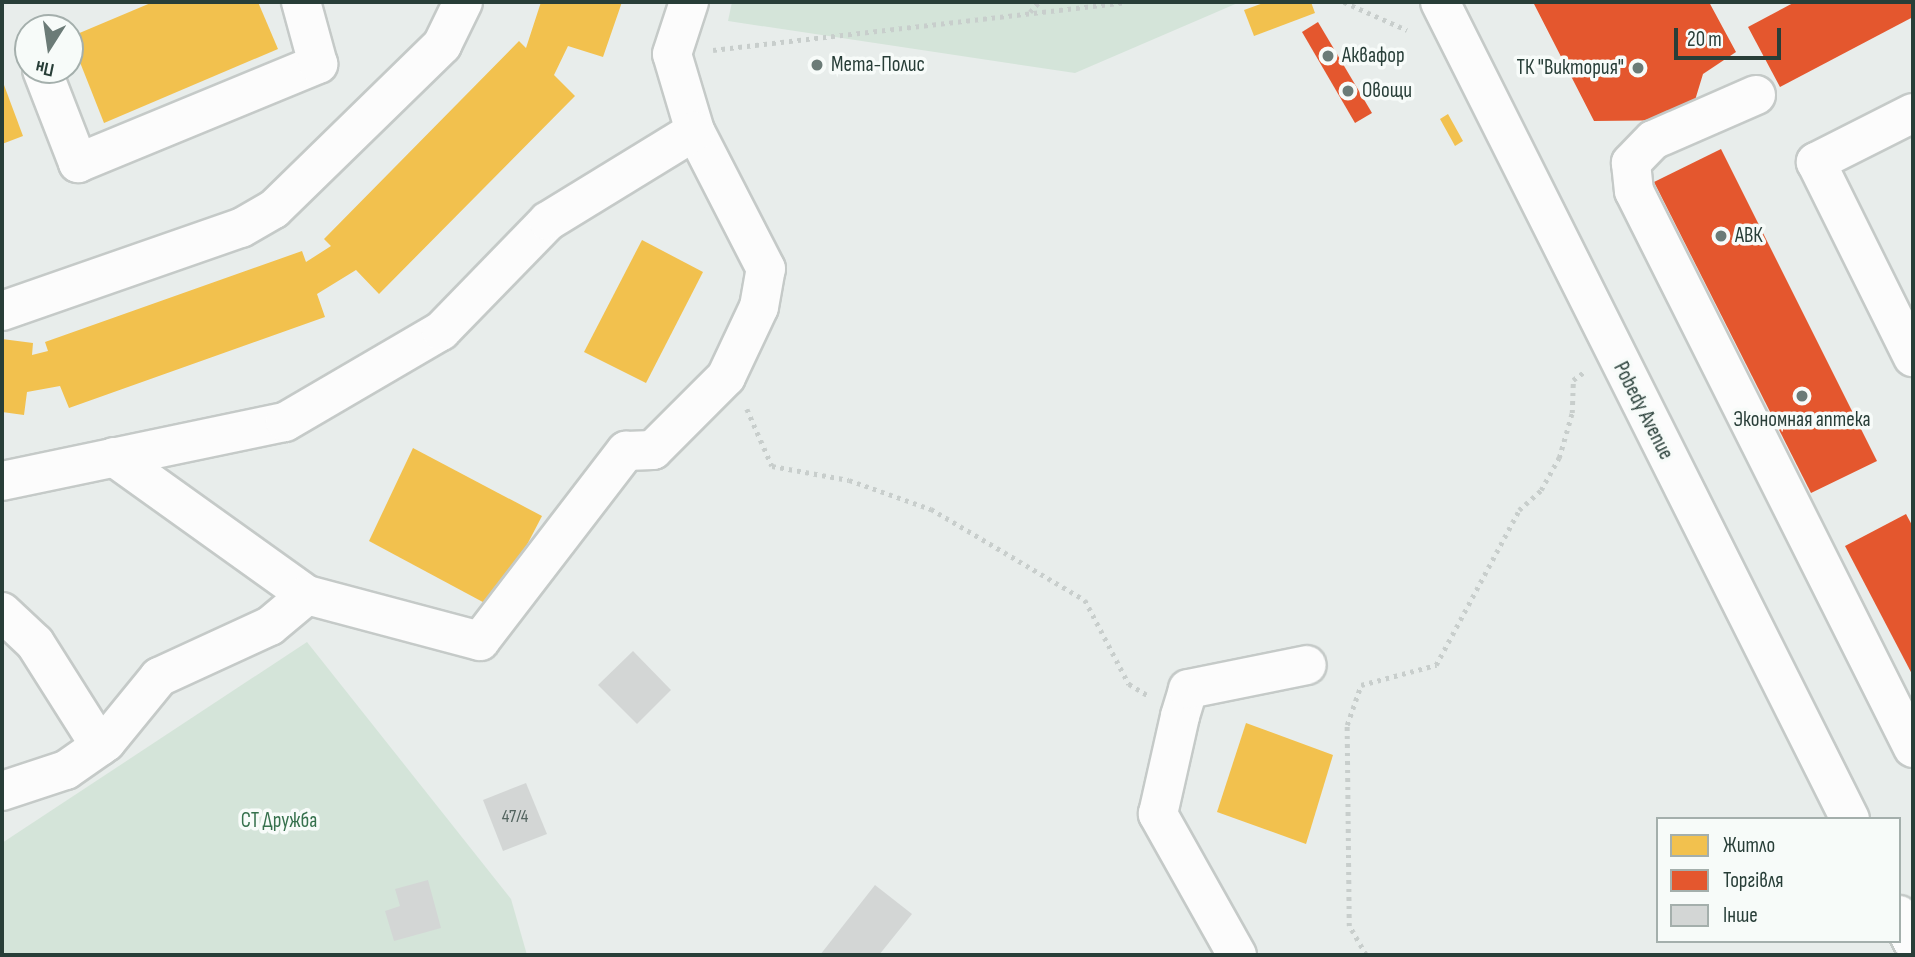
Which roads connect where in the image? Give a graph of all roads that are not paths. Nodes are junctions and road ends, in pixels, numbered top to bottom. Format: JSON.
{"nodes":[{"id":1,"x":301,"y":2,"type":"edge"},
{"id":2,"x":463,"y":2,"type":"edge"},
{"id":3,"x":689,"y":2,"type":"edge"},
{"id":4,"x":1440,"y":2,"type":"edge"},
{"id":5,"x":47,"y":84,"type":"edge"},
{"id":6,"x":1756,"y":96,"type":"dead end"},
{"id":7,"x":1913,"y":113,"type":"edge"},
{"id":8,"x":695,"y":131,"type":"junction"},
{"id":9,"x":2,"y":311,"type":"edge"},
{"id":10,"x":1913,"y":357,"type":"edge"},
{"id":11,"x":114,"y":457,"type":"junction"},
{"id":12,"x":2,"y":481,"type":"edge"},
{"id":13,"x":307,"y":595,"type":"junction"},
{"id":14,"x":2,"y":612,"type":"edge"},
{"id":15,"x":1307,"y":665,"type":"dead end"},
{"id":16,"x":100,"y":746,"type":"junction"},
{"id":17,"x":1913,"y":748,"type":"edge"},
{"id":18,"x":2,"y":791,"type":"edge"},
{"id":19,"x":1849,"y":817,"type":"edge"},
{"id":20,"x":1901,"y":919,"type":"edge"},
{"id":21,"x":1913,"y":943,"type":"edge"},
{"id":22,"x":1237,"y":955,"type":"edge"}],
"edges":[{"from":1,"to":5,"type":"street"},
{"from":2,"to":9,"type":"street"},
{"from":3,"to":8,"type":"street"},
{"from":4,"to":19,"type":"street","name":"Pobedy Avenue"},
{"from":6,"to":17,"type":"street"},
{"from":7,"to":10,"type":"street"},
{"from":8,"to":11,"type":"street"},
{"from":8,"to":13,"type":"street"},
{"from":11,"to":12,"type":"street"},
{"from":11,"to":13,"type":"street"},
{"from":13,"to":16,"type":"street"},
{"from":14,"to":16,"type":"street"},
{"from":15,"to":22,"type":"street"},
{"from":16,"to":18,"type":"street"},
{"from":20,"to":21,"type":"street"}]}
